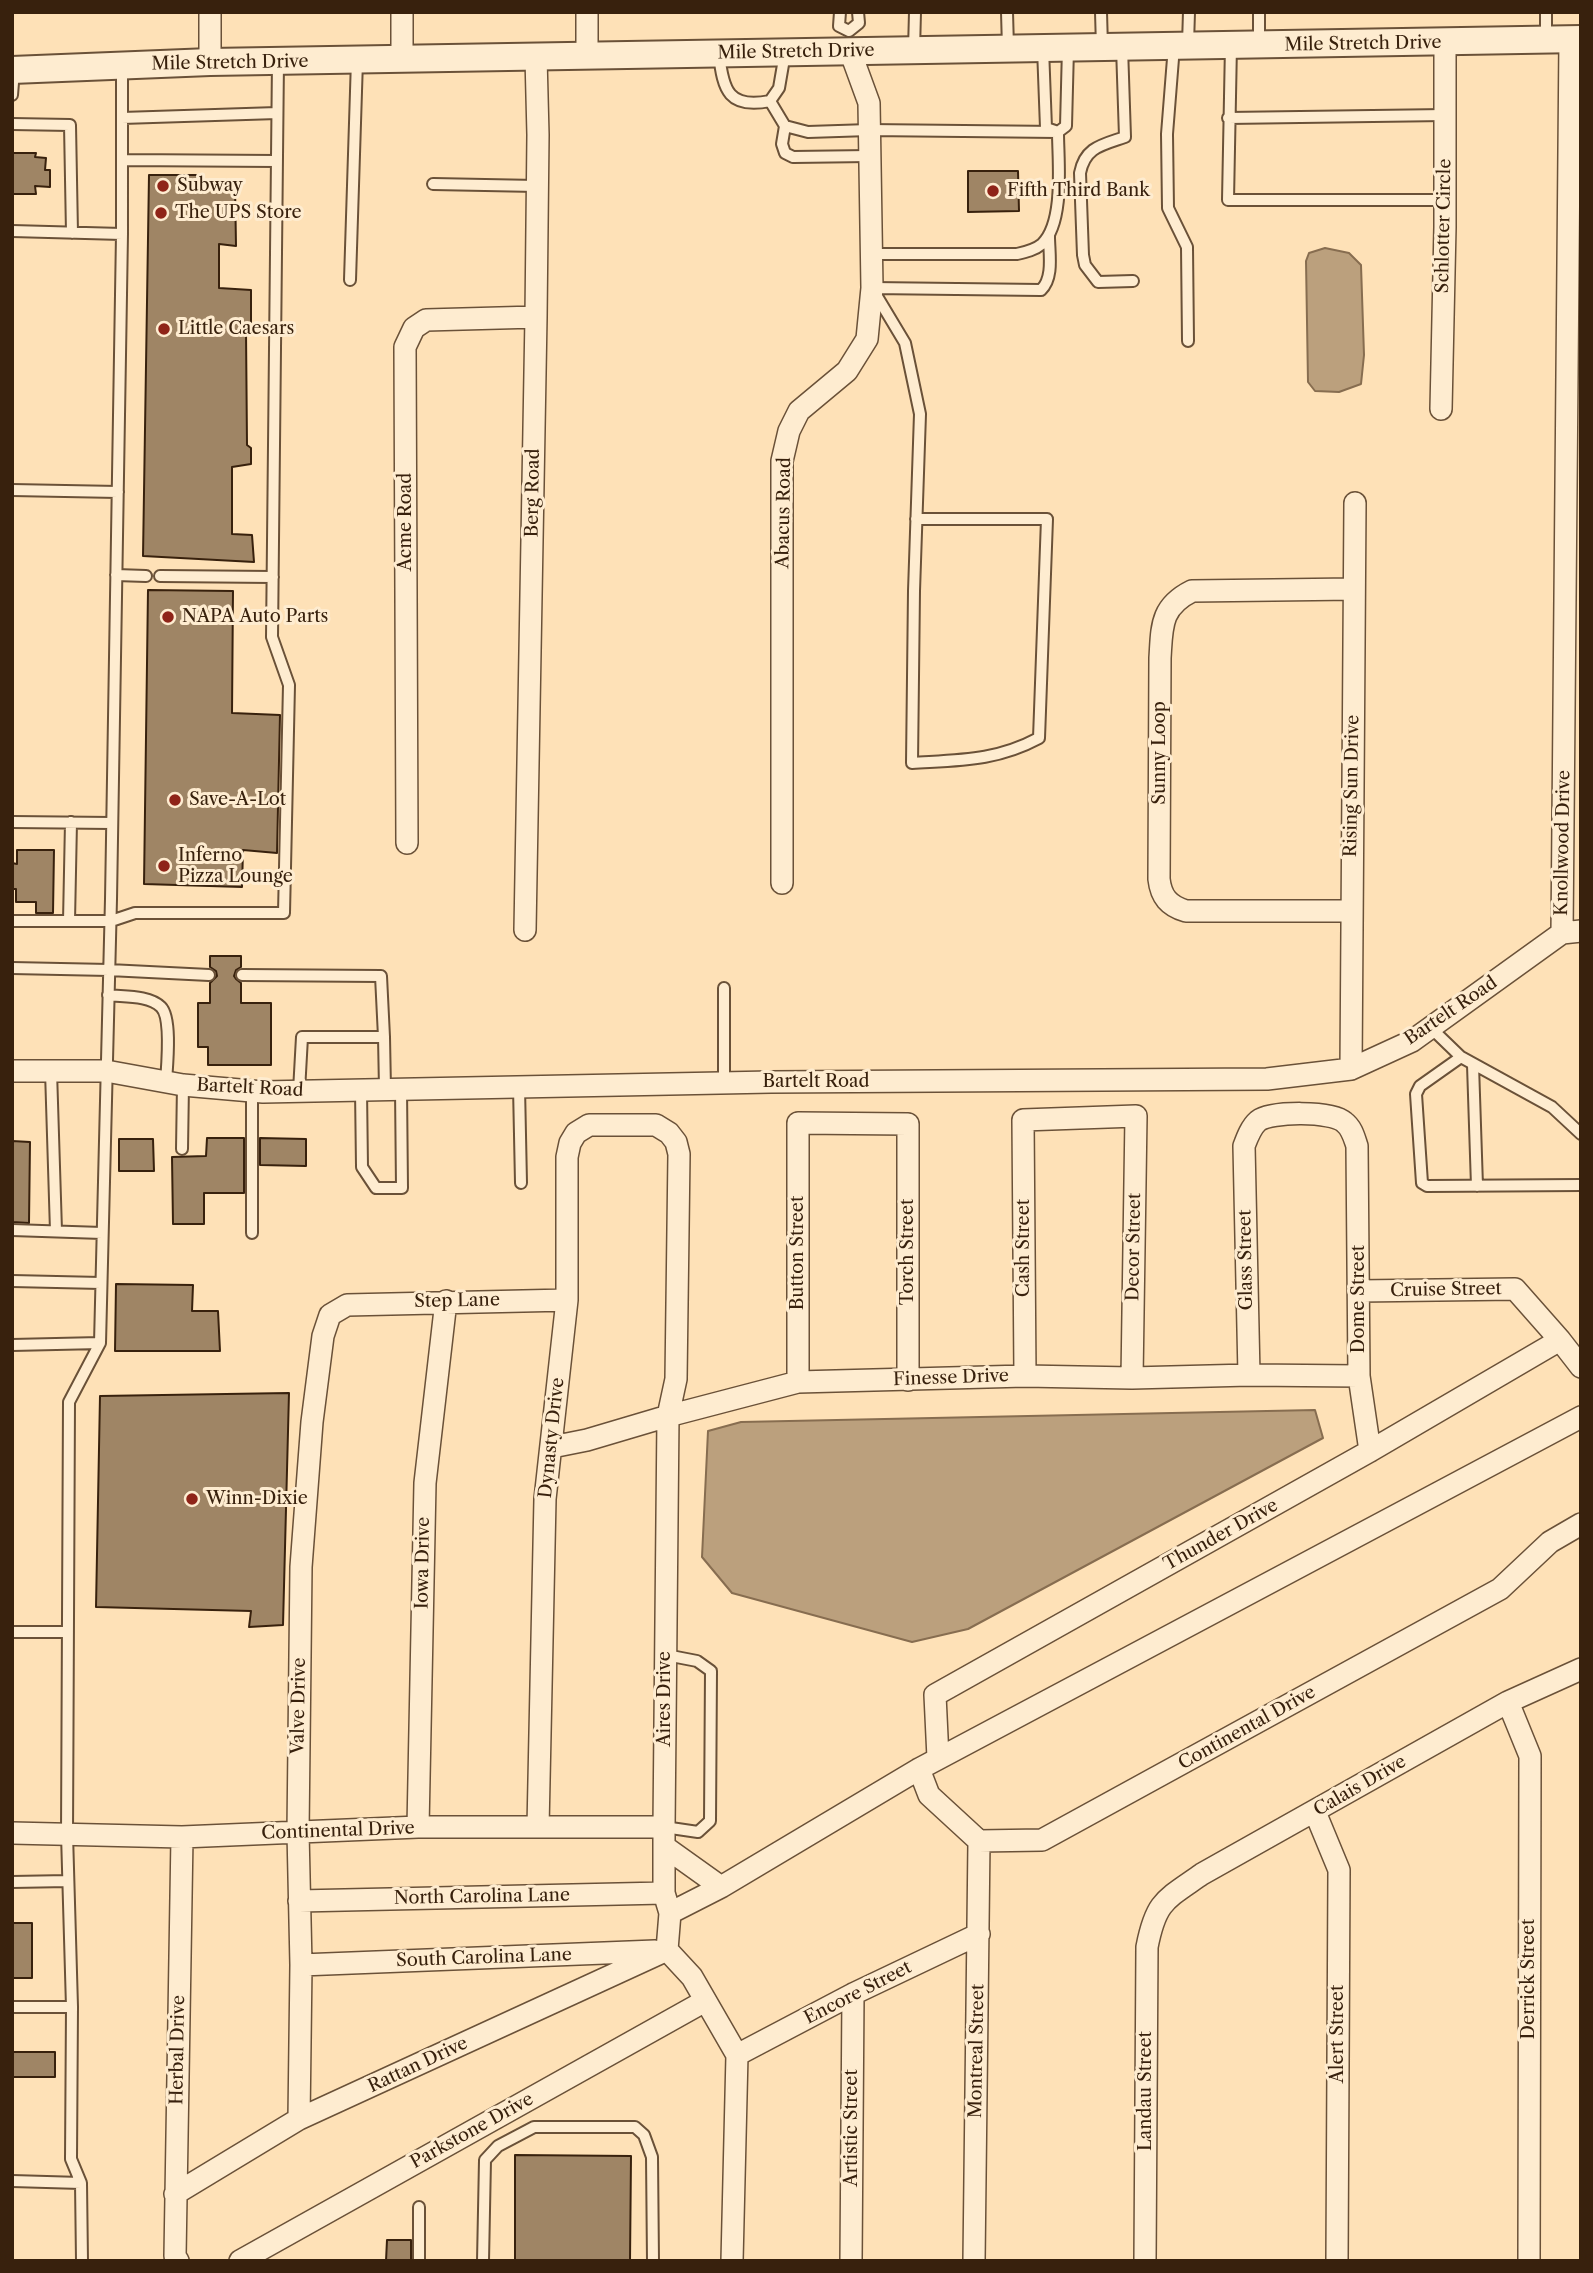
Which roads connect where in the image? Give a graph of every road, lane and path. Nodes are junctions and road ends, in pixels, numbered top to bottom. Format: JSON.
{"nodes":[{"id":1,"x":210,"y":12,"type":"edge"},
{"id":2,"x":402,"y":12,"type":"edge"},
{"id":3,"x":587,"y":12,"type":"edge"},
{"id":4,"x":840,"y":12,"type":"edge"},
{"id":5,"x":858,"y":12,"type":"edge"},
{"id":6,"x":915,"y":12,"type":"edge"},
{"id":7,"x":1007,"y":12,"type":"edge"},
{"id":8,"x":1101,"y":12,"type":"edge"},
{"id":9,"x":1189,"y":12,"type":"edge"},
{"id":10,"x":1259,"y":12,"type":"edge"},
{"id":11,"x":1546,"y":12,"type":"edge"},
{"id":12,"x":1565,"y":40,"type":"edge"},
{"id":13,"x":850,"y":41,"type":"junction"},
{"id":14,"x":1445,"y":43,"type":"junction"},
{"id":15,"x":1259,"y":45,"type":"junction"},
{"id":16,"x":1181,"y":46,"type":"junction"},
{"id":17,"x":1231,"y":46,"type":"junction"},
{"id":18,"x":1112,"y":47,"type":"junction"},
{"id":19,"x":1008,"y":48,"type":"junction"},
{"id":20,"x":1056,"y":48,"type":"junction"},
{"id":21,"x":914,"y":50,"type":"junction"},
{"id":22,"x":785,"y":52,"type":"junction"},
{"id":23,"x":719,"y":54,"type":"junction"},
{"id":24,"x":536,"y":57,"type":"junction"},
{"id":25,"x":587,"y":57,"type":"junction"},
{"id":26,"x":402,"y":59,"type":"junction"},
{"id":27,"x":357,"y":60,"type":"junction"},
{"id":28,"x":278,"y":61,"type":"junction"},
{"id":29,"x":210,"y":62,"type":"junction"},
{"id":30,"x":122,"y":65,"type":"junction"},
{"id":31,"x":13,"y":78,"type":"edge"},
{"id":32,"x":770,"y":101,"type":"junction"},
{"id":33,"x":277,"y":113,"type":"junction"},
{"id":34,"x":1445,"y":115,"type":"junction"},
{"id":35,"x":122,"y":118,"type":"junction"},
{"id":36,"x":1228,"y":118,"type":"junction"},
{"id":37,"x":12,"y":124,"type":"edge"},
{"id":38,"x":786,"y":126,"type":"junction"},
{"id":39,"x":869,"y":130,"type":"junction"},
{"id":40,"x":1058,"y":132,"type":"junction"},
{"id":41,"x":869,"y":156,"type":"junction"},
{"id":42,"x":122,"y":160,"type":"junction"},
{"id":43,"x":277,"y":161,"type":"junction"},
{"id":44,"x":433,"y":184,"type":"dead end"},
{"id":45,"x":537,"y":186,"type":"junction"},
{"id":46,"x":1445,"y":201,"type":"junction"},
{"id":47,"x":12,"y":232,"type":"edge"},
{"id":48,"x":72,"y":233,"type":"junction"},
{"id":49,"x":122,"y":233,"type":"junction"},
{"id":50,"x":1049,"y":236,"type":"junction"},
{"id":51,"x":871,"y":254,"type":"junction"},
{"id":52,"x":1575,"y":264,"type":"edge"},
{"id":53,"x":350,"y":280,"type":"dead end"},
{"id":54,"x":1133,"y":281,"type":"dead end"},
{"id":55,"x":872,"y":288,"type":"junction"},
{"id":56,"x":536,"y":317,"type":"junction"},
{"id":57,"x":1188,"y":341,"type":"dead end"},
{"id":58,"x":1441,"y":408,"type":"dead end"},
{"id":59,"x":12,"y":490,"type":"edge"},
{"id":60,"x":118,"y":492,"type":"junction"},
{"id":61,"x":1572,"y":493,"type":"edge"},
{"id":62,"x":1355,"y":503,"type":"dead end"},
{"id":63,"x":916,"y":519,"type":"junction"},
{"id":64,"x":116,"y":575,"type":"junction"},
{"id":65,"x":146,"y":576,"type":"dead end"},
{"id":66,"x":160,"y":576,"type":"dead end"},
{"id":67,"x":273,"y":578,"type":"junction"},
{"id":68,"x":1354,"y":589,"type":"junction"},
{"id":69,"x":1573,"y":709,"type":"edge"},
{"id":70,"x":12,"y":822,"type":"edge"},
{"id":71,"x":71,"y":822,"type":"junction"},
{"id":72,"x":112,"y":823,"type":"junction"},
{"id":73,"x":407,"y":843,"type":"dead end"},
{"id":74,"x":782,"y":883,"type":"dead end"},
{"id":75,"x":1351,"y":911,"type":"junction"},
{"id":76,"x":12,"y":921,"type":"edge"},
{"id":77,"x":69,"y":921,"type":"junction"},
{"id":78,"x":111,"y":922,"type":"junction"},
{"id":79,"x":526,"y":930,"type":"dead end"},
{"id":80,"x":1571,"y":932,"type":"edge"},
{"id":81,"x":12,"y":968,"type":"edge"},
{"id":82,"x":109,"y":970,"type":"junction"},
{"id":83,"x":209,"y":975,"type":"dead end"},
{"id":84,"x":242,"y":975,"type":"dead end"},
{"id":85,"x":724,"y":988,"type":"dead end"},
{"id":86,"x":108,"y":995,"type":"junction"},
{"id":87,"x":1431,"y":1028,"type":"junction"},
{"id":88,"x":384,"y":1037,"type":"junction"},
{"id":89,"x":1461,"y":1057,"type":"junction"},
{"id":90,"x":1473,"y":1065,"type":"junction"},
{"id":91,"x":1351,"y":1069,"type":"junction"},
{"id":92,"x":12,"y":1071,"type":"edge"},
{"id":93,"x":51,"y":1071,"type":"junction"},
{"id":94,"x":106,"y":1071,"type":"junction"},
{"id":95,"x":175,"y":1083,"type":"junction"},
{"id":96,"x":724,"y":1083,"type":"junction"},
{"id":97,"x":519,"y":1087,"type":"junction"},
{"id":98,"x":393,"y":1089,"type":"junction"},
{"id":99,"x":360,"y":1090,"type":"junction"},
{"id":100,"x":253,"y":1091,"type":"junction"},
{"id":101,"x":299,"y":1091,"type":"junction"},
{"id":102,"x":1136,"y":1116,"type":"joint"},
{"id":103,"x":908,"y":1124,"type":"joint"},
{"id":104,"x":656,"y":1125,"type":"joint"},
{"id":105,"x":1581,"y":1134,"type":"edge"},
{"id":106,"x":1357,"y":1146,"type":"joint"},
{"id":107,"x":182,"y":1149,"type":"dead end"},
{"id":108,"x":521,"y":1183,"type":"dead end"},
{"id":109,"x":1581,"y":1185,"type":"edge"},
{"id":110,"x":1478,"y":1186,"type":"junction"},
{"id":111,"x":12,"y":1230,"type":"edge"},
{"id":112,"x":56,"y":1231,"type":"junction"},
{"id":113,"x":103,"y":1233,"type":"junction"},
{"id":114,"x":253,"y":1233,"type":"dead end"},
{"id":115,"x":12,"y":1281,"type":"edge"},
{"id":116,"x":101,"y":1283,"type":"junction"},
{"id":117,"x":1359,"y":1291,"type":"junction"},
{"id":118,"x":567,"y":1300,"type":"junction"},
{"id":119,"x":446,"y":1301,"type":"junction"},
{"id":120,"x":347,"y":1304,"type":"joint"},
{"id":121,"x":1560,"y":1340,"type":"junction"},
{"id":122,"x":100,"y":1343,"type":"junction"},
{"id":123,"x":12,"y":1346,"type":"edge"},
{"id":124,"x":1581,"y":1367,"type":"edge"},
{"id":125,"x":1249,"y":1375,"type":"junction"},
{"id":126,"x":1025,"y":1376,"type":"junction"},
{"id":127,"x":1359,"y":1376,"type":"junction"},
{"id":128,"x":1132,"y":1378,"type":"junction"},
{"id":129,"x":908,"y":1380,"type":"junction"},
{"id":130,"x":798,"y":1382,"type":"junction"},
{"id":131,"x":668,"y":1416,"type":"junction"},
{"id":132,"x":1581,"y":1417,"type":"edge"},
{"id":133,"x":552,"y":1447,"type":"junction"},
{"id":134,"x":1370,"y":1451,"type":"junction"},
{"id":135,"x":1581,"y":1524,"type":"edge"},
{"id":136,"x":12,"y":1632,"type":"edge"},
{"id":137,"x":68,"y":1632,"type":"junction"},
{"id":138,"x":666,"y":1655,"type":"junction"},
{"id":139,"x":1581,"y":1669,"type":"edge"},
{"id":140,"x":1508,"y":1702,"type":"junction"},
{"id":141,"x":938,"y":1758,"type":"junction"},
{"id":142,"x":919,"y":1769,"type":"junction"},
{"id":143,"x":1315,"y":1812,"type":"junction"},
{"id":144,"x":418,"y":1827,"type":"junction"},
{"id":145,"x":538,"y":1827,"type":"junction"},
{"id":146,"x":298,"y":1832,"type":"junction"},
{"id":147,"x":12,"y":1833,"type":"edge"},
{"id":148,"x":67,"y":1834,"type":"junction"},
{"id":149,"x":665,"y":1837,"type":"junction"},
{"id":150,"x":182,"y":1838,"type":"junction"},
{"id":151,"x":979,"y":1841,"type":"junction"},
{"id":152,"x":68,"y":1881,"type":"junction"},
{"id":153,"x":12,"y":1882,"type":"edge"},
{"id":154,"x":721,"y":1887,"type":"junction"},
{"id":155,"x":299,"y":1901,"type":"junction"},
{"id":156,"x":667,"y":1903,"type":"junction"},
{"id":157,"x":1152,"y":1921,"type":"joint"},
{"id":158,"x":979,"y":1934,"type":"junction"},
{"id":159,"x":667,"y":1950,"type":"junction"},
{"id":160,"x":301,"y":1965,"type":"junction"},
{"id":161,"x":853,"y":1994,"type":"junction"},
{"id":162,"x":705,"y":2001,"type":"junction"},
{"id":163,"x":12,"y":2007,"type":"edge"},
{"id":164,"x":72,"y":2007,"type":"junction"},
{"id":165,"x":737,"y":2055,"type":"junction"},
{"id":166,"x":299,"y":2119,"type":"junction"},
{"id":167,"x":12,"y":2182,"type":"edge"},
{"id":168,"x":80,"y":2183,"type":"junction"},
{"id":169,"x":175,"y":2194,"type":"junction"},
{"id":170,"x":419,"y":2207,"type":"dead end"},
{"id":171,"x":82,"y":2261,"type":"edge"},
{"id":172,"x":178,"y":2261,"type":"edge"},
{"id":173,"x":240,"y":2261,"type":"edge"},
{"id":174,"x":419,"y":2261,"type":"edge"},
{"id":175,"x":483,"y":2261,"type":"edge"},
{"id":176,"x":653,"y":2261,"type":"edge"},
{"id":177,"x":732,"y":2261,"type":"edge"},
{"id":178,"x":851,"y":2261,"type":"edge"},
{"id":179,"x":974,"y":2261,"type":"edge"},
{"id":180,"x":1145,"y":2261,"type":"edge"},
{"id":181,"x":1337,"y":2261,"type":"edge"},
{"id":182,"x":1529,"y":2261,"type":"edge"}],
"edges":[{"from":1,"to":29,"type":"street"},
{"from":2,"to":26,"type":"street"},
{"from":3,"to":25,"type":"street"},
{"from":4,"to":13,"type":"lane"},
{"from":5,"to":13,"type":"lane"},
{"from":6,"to":21,"type":"lane"},
{"from":7,"to":19,"type":"lane"},
{"from":8,"to":18,"type":"lane"},
{"from":9,"to":16,"type":"lane"},
{"from":10,"to":15,"type":"lane"},
{"from":11,"to":12,"type":"lane"},
{"from":12,"to":14,"type":"street","name":"Mile Stretch Drive"},
{"from":12,"to":52,"type":"street","name":"Knollwood Drive"},
{"from":13,"to":21,"type":"street","name":"Mile Stretch Drive"},
{"from":13,"to":22,"type":"street","name":"Mile Stretch Drive"},
{"from":13,"to":39,"type":"street","name":"Abacus Road"},
{"from":14,"to":15,"type":"street","name":"Mile Stretch Drive"},
{"from":14,"to":34,"type":"street","name":"Schlotter Circle"},
{"from":15,"to":17,"type":"street","name":"Mile Stretch Drive"},
{"from":16,"to":17,"type":"street","name":"Mile Stretch Drive"},
{"from":16,"to":18,"type":"street","name":"Mile Stretch Drive"},
{"from":16,"to":57,"type":"lane"},
{"from":17,"to":36,"type":"lane"},
{"from":18,"to":20,"type":"street","name":"Mile Stretch Drive"},
{"from":18,"to":54,"type":"lane"},
{"from":19,"to":20,"type":"street","name":"Mile Stretch Drive"},
{"from":19,"to":21,"type":"street","name":"Mile Stretch Drive"},
{"from":20,"to":40,"type":"lane"},
{"from":20,"to":40,"type":"lane"},
{"from":22,"to":23,"type":"street","name":"Mile Stretch Drive"},
{"from":22,"to":32,"type":"lane"},
{"from":23,"to":25,"type":"street","name":"Mile Stretch Drive"},
{"from":23,"to":32,"type":"lane"},
{"from":24,"to":25,"type":"street","name":"Mile Stretch Drive"},
{"from":24,"to":26,"type":"street","name":"Mile Stretch Drive"},
{"from":24,"to":45,"type":"street","name":"Berg Road"},
{"from":26,"to":27,"type":"street","name":"Mile Stretch Drive"},
{"from":27,"to":28,"type":"street","name":"Mile Stretch Drive"},
{"from":27,"to":53,"type":"lane"},
{"from":28,"to":29,"type":"street","name":"Mile Stretch Drive"},
{"from":28,"to":33,"type":"lane"},
{"from":29,"to":30,"type":"street","name":"Mile Stretch Drive"},
{"from":30,"to":31,"type":"street","name":"Mile Stretch Drive"},
{"from":30,"to":35,"type":"lane"},
{"from":32,"to":38,"type":"lane"},
{"from":33,"to":35,"type":"lane"},
{"from":33,"to":43,"type":"lane"},
{"from":34,"to":36,"type":"lane"},
{"from":34,"to":46,"type":"street","name":"Schlotter Circle"},
{"from":35,"to":42,"type":"lane"},
{"from":36,"to":46,"type":"lane"},
{"from":37,"to":48,"type":"lane"},
{"from":38,"to":39,"type":"lane"},
{"from":38,"to":41,"type":"lane"},
{"from":39,"to":40,"type":"lane"},
{"from":39,"to":41,"type":"street","name":"Abacus Road"},
{"from":40,"to":50,"type":"lane"},
{"from":41,"to":51,"type":"street","name":"Abacus Road"},
{"from":42,"to":43,"type":"lane"},
{"from":42,"to":49,"type":"lane"},
{"from":43,"to":67,"type":"lane"},
{"from":44,"to":45,"type":"lane"},
{"from":45,"to":56,"type":"street","name":"Berg Road"},
{"from":46,"to":58,"type":"street","name":"Schlotter Circle"},
{"from":47,"to":48,"type":"lane"},
{"from":48,"to":49,"type":"lane"},
{"from":49,"to":60,"type":"lane"},
{"from":50,"to":51,"type":"lane"},
{"from":50,"to":55,"type":"lane"},
{"from":51,"to":55,"type":"street","name":"Abacus Road"},
{"from":52,"to":61,"type":"street","name":"Knollwood Drive"},
{"from":55,"to":63,"type":"lane"},
{"from":55,"to":74,"type":"street","name":"Abacus Road"},
{"from":56,"to":73,"type":"street","name":"Acme Road"},
{"from":56,"to":79,"type":"street","name":"Berg Road"},
{"from":59,"to":60,"type":"lane"},
{"from":60,"to":64,"type":"lane"},
{"from":61,"to":69,"type":"street","name":"Knollwood Drive"},
{"from":62,"to":68,"type":"street","name":"Rising Sun Drive"},
{"from":63,"to":63,"type":"lane"},
{"from":64,"to":65,"type":"lane"},
{"from":64,"to":72,"type":"lane"},
{"from":66,"to":67,"type":"lane"},
{"from":67,"to":78,"type":"lane"},
{"from":68,"to":75,"type":"street","name":"Rising Sun Drive"},
{"from":68,"to":75,"type":"street","name":"Sunny Loop"},
{"from":69,"to":80,"type":"street","name":"Knollwood Drive"},
{"from":70,"to":71,"type":"lane"},
{"from":71,"to":72,"type":"lane"},
{"from":71,"to":77,"type":"lane"},
{"from":72,"to":78,"type":"lane"},
{"from":75,"to":91,"type":"street","name":"Rising Sun Drive"},
{"from":76,"to":77,"type":"lane"},
{"from":77,"to":78,"type":"lane"},
{"from":78,"to":82,"type":"lane"},
{"from":80,"to":87,"type":"street","name":"Bartelt Road"},
{"from":81,"to":82,"type":"lane"},
{"from":82,"to":83,"type":"lane"},
{"from":82,"to":86,"type":"lane"},
{"from":84,"to":88,"type":"lane"},
{"from":85,"to":96,"type":"lane"},
{"from":86,"to":94,"type":"lane"},
{"from":86,"to":95,"type":"lane"},
{"from":87,"to":89,"type":"lane"},
{"from":87,"to":91,"type":"street","name":"Bartelt Road"},
{"from":88,"to":98,"type":"lane"},
{"from":88,"to":101,"type":"lane"},
{"from":89,"to":90,"type":"lane"},
{"from":89,"to":110,"type":"lane"},
{"from":90,"to":105,"type":"lane"},
{"from":90,"to":110,"type":"lane"},
{"from":91,"to":96,"type":"street","name":"Bartelt Road"},
{"from":92,"to":93,"type":"street","name":"Bartelt Road"},
{"from":93,"to":94,"type":"street","name":"Bartelt Road"},
{"from":93,"to":112,"type":"lane"},
{"from":94,"to":95,"type":"street","name":"Bartelt Road"},
{"from":94,"to":113,"type":"lane"},
{"from":95,"to":100,"type":"street","name":"Bartelt Road"},
{"from":95,"to":107,"type":"lane"},
{"from":96,"to":97,"type":"street","name":"Bartelt Road"},
{"from":97,"to":98,"type":"street","name":"Bartelt Road"},
{"from":97,"to":108,"type":"lane"},
{"from":98,"to":99,"type":"street","name":"Bartelt Road"},
{"from":98,"to":99,"type":"lane"},
{"from":99,"to":101,"type":"street","name":"Bartelt Road"},
{"from":100,"to":101,"type":"street","name":"Bartelt Road"},
{"from":100,"to":114,"type":"lane"},
{"from":102,"to":126,"type":"street","name":"Cash Street"},
{"from":102,"to":128,"type":"street","name":"Decor Street"},
{"from":103,"to":129,"type":"street","name":"Torch Street"},
{"from":103,"to":130,"type":"street","name":"Button Street"},
{"from":104,"to":118,"type":"street","name":"Dynasty Drive"},
{"from":104,"to":131,"type":"street","name":"Aires Drive"},
{"from":106,"to":117,"type":"street","name":"Dome Street"},
{"from":106,"to":125,"type":"street","name":"Glass Street"},
{"from":109,"to":110,"type":"lane"},
{"from":111,"to":112,"type":"lane"},
{"from":112,"to":113,"type":"lane"},
{"from":113,"to":116,"type":"lane"},
{"from":115,"to":116,"type":"lane"},
{"from":116,"to":122,"type":"lane"},
{"from":117,"to":121,"type":"street","name":"Cruise Street"},
{"from":117,"to":127,"type":"street","name":"Dome Street"},
{"from":118,"to":119,"type":"street","name":"Step Lane"},
{"from":118,"to":133,"type":"street","name":"Dynasty Drive"},
{"from":119,"to":120,"type":"street","name":"Step Lane"},
{"from":119,"to":144,"type":"street","name":"Iowa Drive"},
{"from":120,"to":146,"type":"street","name":"Valve Drive"},
{"from":121,"to":124,"type":"street","name":"Cruise Street"},
{"from":121,"to":134,"type":"street","name":"Thunder Drive"},
{"from":122,"to":123,"type":"lane"},
{"from":122,"to":137,"type":"lane"},
{"from":125,"to":127,"type":"street","name":"Finesse Drive"},
{"from":125,"to":128,"type":"street","name":"Finesse Drive"},
{"from":126,"to":128,"type":"street","name":"Finesse Drive"},
{"from":126,"to":129,"type":"street","name":"Finesse Drive"},
{"from":127,"to":134,"type":"street","name":"Dome Street"},
{"from":129,"to":130,"type":"street","name":"Finesse Drive"},
{"from":130,"to":131,"type":"street","name":"Finesse Drive"},
{"from":131,"to":133,"type":"street","name":"Finesse Drive"},
{"from":131,"to":138,"type":"street","name":"Aires Drive"},
{"from":132,"to":141,"type":"street"},
{"from":133,"to":145,"type":"street","name":"Dynasty Drive"},
{"from":134,"to":141,"type":"street","name":"Thunder Drive"},
{"from":135,"to":151,"type":"street","name":"Continental Drive"},
{"from":136,"to":137,"type":"lane"},
{"from":137,"to":148,"type":"lane"},
{"from":138,"to":149,"type":"street","name":"Aires Drive"},
{"from":138,"to":149,"type":"lane"},
{"from":139,"to":140,"type":"street","name":"Calais Drive"},
{"from":140,"to":143,"type":"street","name":"Calais Drive"},
{"from":140,"to":182,"type":"street","name":"Derrick Street"},
{"from":141,"to":142,"type":"street"},
{"from":142,"to":151,"type":"street"},
{"from":142,"to":154,"type":"street"},
{"from":143,"to":157,"type":"street","name":"Calais Drive"},
{"from":143,"to":181,"type":"street","name":"Alert Street"},
{"from":144,"to":145,"type":"street","name":"Continental Drive"},
{"from":144,"to":146,"type":"street","name":"Continental Drive"},
{"from":145,"to":149,"type":"street","name":"Continental Drive"},
{"from":146,"to":150,"type":"street","name":"Continental Drive"},
{"from":146,"to":155,"type":"street","name":"Valve Drive"},
{"from":147,"to":148,"type":"street","name":"Continental Drive"},
{"from":148,"to":150,"type":"street","name":"Continental Drive"},
{"from":148,"to":152,"type":"lane"},
{"from":149,"to":154,"type":"street"},
{"from":149,"to":156,"type":"street","name":"Aires Drive"},
{"from":150,"to":169,"type":"street","name":"Herbal Drive"},
{"from":151,"to":158,"type":"street","name":"Montreal Street"},
{"from":152,"to":153,"type":"lane"},
{"from":152,"to":164,"type":"lane"},
{"from":154,"to":156,"type":"street"},
{"from":155,"to":156,"type":"street","name":"North Carolina Lane"},
{"from":155,"to":160,"type":"street","name":"Valve Drive"},
{"from":156,"to":159,"type":"street","name":"Aires Drive"},
{"from":157,"to":180,"type":"street","name":"Landau Street"},
{"from":158,"to":161,"type":"street","name":"Encore Street"},
{"from":158,"to":179,"type":"street","name":"Montreal Street"},
{"from":159,"to":160,"type":"street","name":"South Carolina Lane"},
{"from":159,"to":162,"type":"street"},
{"from":159,"to":166,"type":"street","name":"Rattan Drive"},
{"from":160,"to":166,"type":"street","name":"Valve Drive"},
{"from":161,"to":165,"type":"street","name":"Encore Street"},
{"from":161,"to":178,"type":"street","name":"Artistic Street"},
{"from":162,"to":165,"type":"street"},
{"from":162,"to":173,"type":"street","name":"Parkstone Drive"},
{"from":163,"to":164,"type":"lane"},
{"from":164,"to":168,"type":"lane"},
{"from":165,"to":177,"type":"street"},
{"from":166,"to":169,"type":"street","name":"Rattan Drive"},
{"from":167,"to":168,"type":"lane"},
{"from":168,"to":171,"type":"lane"},
{"from":169,"to":172,"type":"street","name":"Herbal Drive"},
{"from":170,"to":174,"type":"lane"},
{"from":175,"to":176,"type":"lane"}]}
